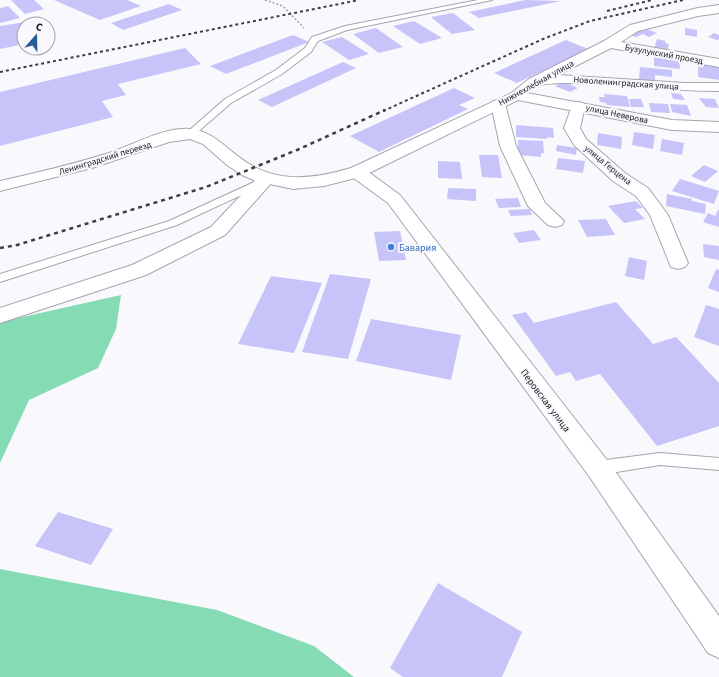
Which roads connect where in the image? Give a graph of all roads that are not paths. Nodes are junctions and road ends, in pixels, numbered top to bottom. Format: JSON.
{"nodes":[{"id":1,"x":489,"y":0,"type":"edge"},
{"id":2,"x":719,"y":10,"type":"edge"},
{"id":3,"x":610,"y":44,"type":"junction"},
{"id":4,"x":719,"y":63,"type":"edge"},
{"id":5,"x":534,"y":82,"type":"junction"},
{"id":6,"x":719,"y":87,"type":"edge"},
{"id":7,"x":516,"y":95,"type":"junction"},
{"id":8,"x":498,"y":104,"type":"junction"},
{"id":9,"x":578,"y":106,"type":"junction"},
{"id":10,"x":719,"y":127,"type":"edge"},
{"id":11,"x":190,"y":134,"type":"junction"},
{"id":12,"x":209,"y":139,"type":"joint"},
{"id":13,"x":357,"y":172,"type":"junction"},
{"id":14,"x":266,"y":179,"type":"junction"},
{"id":15,"x":0,"y":186,"type":"edge"},
{"id":16,"x":555,"y":221,"type":"dead end"},
{"id":17,"x":678,"y":262,"type":"dead end"},
{"id":18,"x":0,"y":278,"type":"edge"},
{"id":19,"x":0,"y":316,"type":"edge"},
{"id":20,"x":719,"y":464,"type":"edge"},
{"id":21,"x":598,"y":468,"type":"junction"},
{"id":22,"x":719,"y":642,"type":"edge"}],
"edges":[{"from":1,"to":11,"type":"lane"},
{"from":2,"to":3,"type":"street","name":"Нижнехлебная улица"},
{"from":3,"to":4,"type":"street","name":"Бузулукский проезд"},
{"from":3,"to":5,"type":"street","name":"Нижнехлебная улица"},
{"from":5,"to":6,"type":"street","name":"Новоленинградская улица"},
{"from":5,"to":7,"type":"street","name":"Нижнехлебная улица"},
{"from":7,"to":8,"type":"street","name":"Нижнехлебная улица"},
{"from":7,"to":9,"type":"street","name":"улица Неверова"},
{"from":8,"to":13,"type":"street","name":"Нижнехлебная улица"},
{"from":8,"to":16,"type":"street"},
{"from":9,"to":10,"type":"street","name":"улица Неверова"},
{"from":9,"to":17,"type":"street","name":"улица Герцена"},
{"from":11,"to":12,"type":"street","name":"Ленинградский переезд"},
{"from":11,"to":15,"type":"street","name":"Ленинградский переезд"},
{"from":12,"to":14,"type":"street","name":"Нижнехлебная улица"},
{"from":13,"to":14,"type":"street","name":"Нижнехлебная улица"},
{"from":13,"to":21,"type":"street","name":"Перовская улица"},
{"from":14,"to":18,"type":"lane"},
{"from":14,"to":19,"type":"street"},
{"from":20,"to":21,"type":"lane"},
{"from":21,"to":22,"type":"street","name":"Перовская улица"}]}
